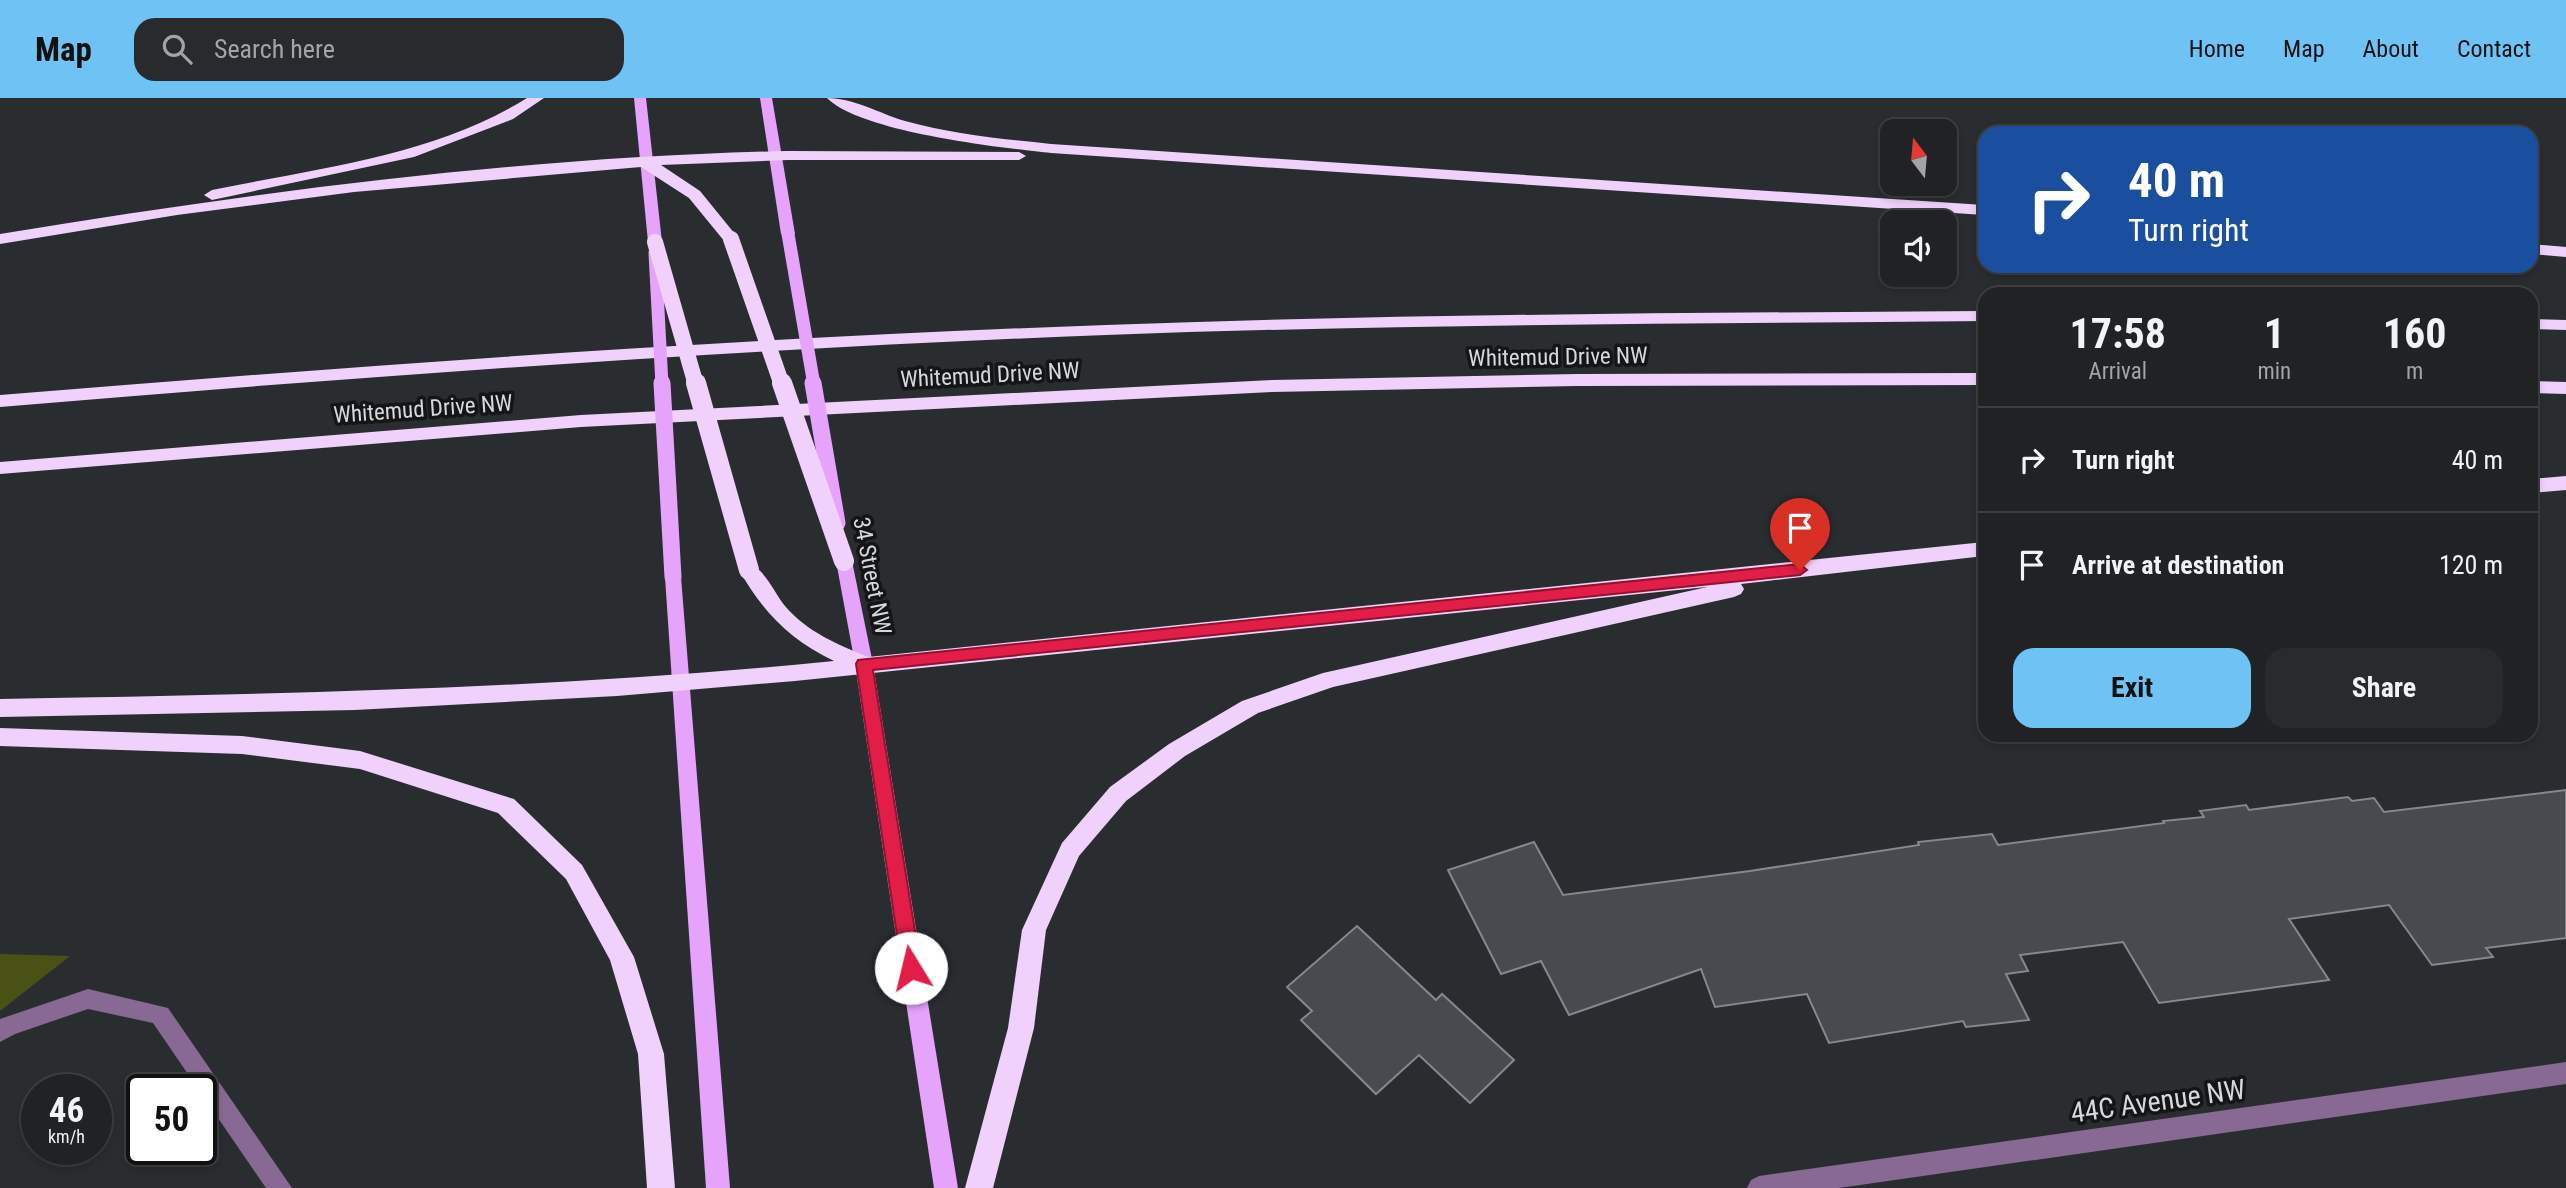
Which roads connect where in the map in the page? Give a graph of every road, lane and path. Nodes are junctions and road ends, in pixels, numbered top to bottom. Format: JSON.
{"nodes":[{"id":1,"x":537,"y":98,"type":"edge"},
{"id":2,"x":640,"y":98,"type":"edge"},
{"id":3,"x":766,"y":98,"type":"edge"},
{"id":4,"x":834,"y":98,"type":"edge"},
{"id":5,"x":1122,"y":155,"type":"junction"},
{"id":6,"x":776,"y":157,"type":"junction"},
{"id":7,"x":647,"y":164,"type":"junction"},
{"id":8,"x":1978,"y":210,"type":"edge"},
{"id":9,"x":5,"y":238,"type":"edge"},
{"id":10,"x":655,"y":242,"type":"junction"},
{"id":11,"x":2538,"y":250,"type":"edge"},
{"id":12,"x":2566,"y":252,"type":"edge"},
{"id":13,"x":1978,"y":316,"type":"edge"},
{"id":14,"x":2538,"y":324,"type":"edge"},
{"id":15,"x":2566,"y":325,"type":"edge"},
{"id":16,"x":1978,"y":379,"type":"edge"},
{"id":17,"x":2538,"y":387,"type":"edge"},
{"id":18,"x":2566,"y":388,"type":"edge"},
{"id":19,"x":0,"y":401,"type":"edge"},
{"id":20,"x":0,"y":468,"type":"edge"},
{"id":21,"x":2566,"y":484,"type":"edge"},
{"id":22,"x":2538,"y":486,"type":"edge"},
{"id":23,"x":1978,"y":550,"type":"edge"},
{"id":24,"x":844,"y":561,"type":"junction"},
{"id":25,"x":1851,"y":564,"type":"junction"},
{"id":26,"x":864,"y":664,"type":"junction"},
{"id":27,"x":680,"y":682,"type":"junction"},
{"id":28,"x":0,"y":708,"type":"edge"},
{"id":29,"x":0,"y":737,"type":"edge"},
{"id":30,"x":0,"y":1032,"type":"edge"},
{"id":31,"x":2566,"y":1073,"type":"edge"},
{"id":32,"x":281,"y":1188,"type":"edge"},
{"id":33,"x":661,"y":1188,"type":"edge"},
{"id":34,"x":718,"y":1188,"type":"edge"},
{"id":35,"x":946,"y":1188,"type":"edge"},
{"id":36,"x":979,"y":1188,"type":"edge"},
{"id":37,"x":1759,"y":1188,"type":"edge"}],
"edges":[{"from":1,"to":9,"type":"highway"},
{"from":2,"to":7,"type":"main road"},
{"from":3,"to":6,"type":"main road","name":"34 Street NW"},
{"from":4,"to":5,"type":"highway"},
{"from":5,"to":6,"type":"highway"},
{"from":5,"to":8,"type":"highway"},
{"from":6,"to":7,"type":"highway"},
{"from":6,"to":24,"type":"main road","name":"34 Street NW","bridge":true},
{"from":7,"to":9,"type":"highway"},
{"from":7,"to":10,"type":"main road"},
{"from":7,"to":24,"type":"highway","bridge":true},
{"from":10,"to":26,"type":"highway","bridge":true},
{"from":10,"to":27,"type":"main road","bridge":true},
{"from":11,"to":12,"type":"highway"},
{"from":13,"to":19,"type":"highway","name":"Whitemud Drive NW"},
{"from":14,"to":15,"type":"highway"},
{"from":16,"to":20,"type":"highway","name":"Whitemud Drive NW"},
{"from":17,"to":18,"type":"highway"},
{"from":21,"to":22,"type":"highway"},
{"from":23,"to":25,"type":"highway"},
{"from":24,"to":26,"type":"main road","name":"34 Street NW"},
{"from":25,"to":26,"type":"highway"},
{"from":25,"to":36,"type":"highway"},
{"from":26,"to":27,"type":"highway"},
{"from":26,"to":35,"type":"main road","name":"34 Street NW"},
{"from":27,"to":28,"type":"highway"},
{"from":27,"to":34,"type":"main road"},
{"from":29,"to":33,"type":"highway"},
{"from":30,"to":32,"type":"street"},
{"from":31,"to":37,"type":"street","name":"44C Avenue NW"}]}
